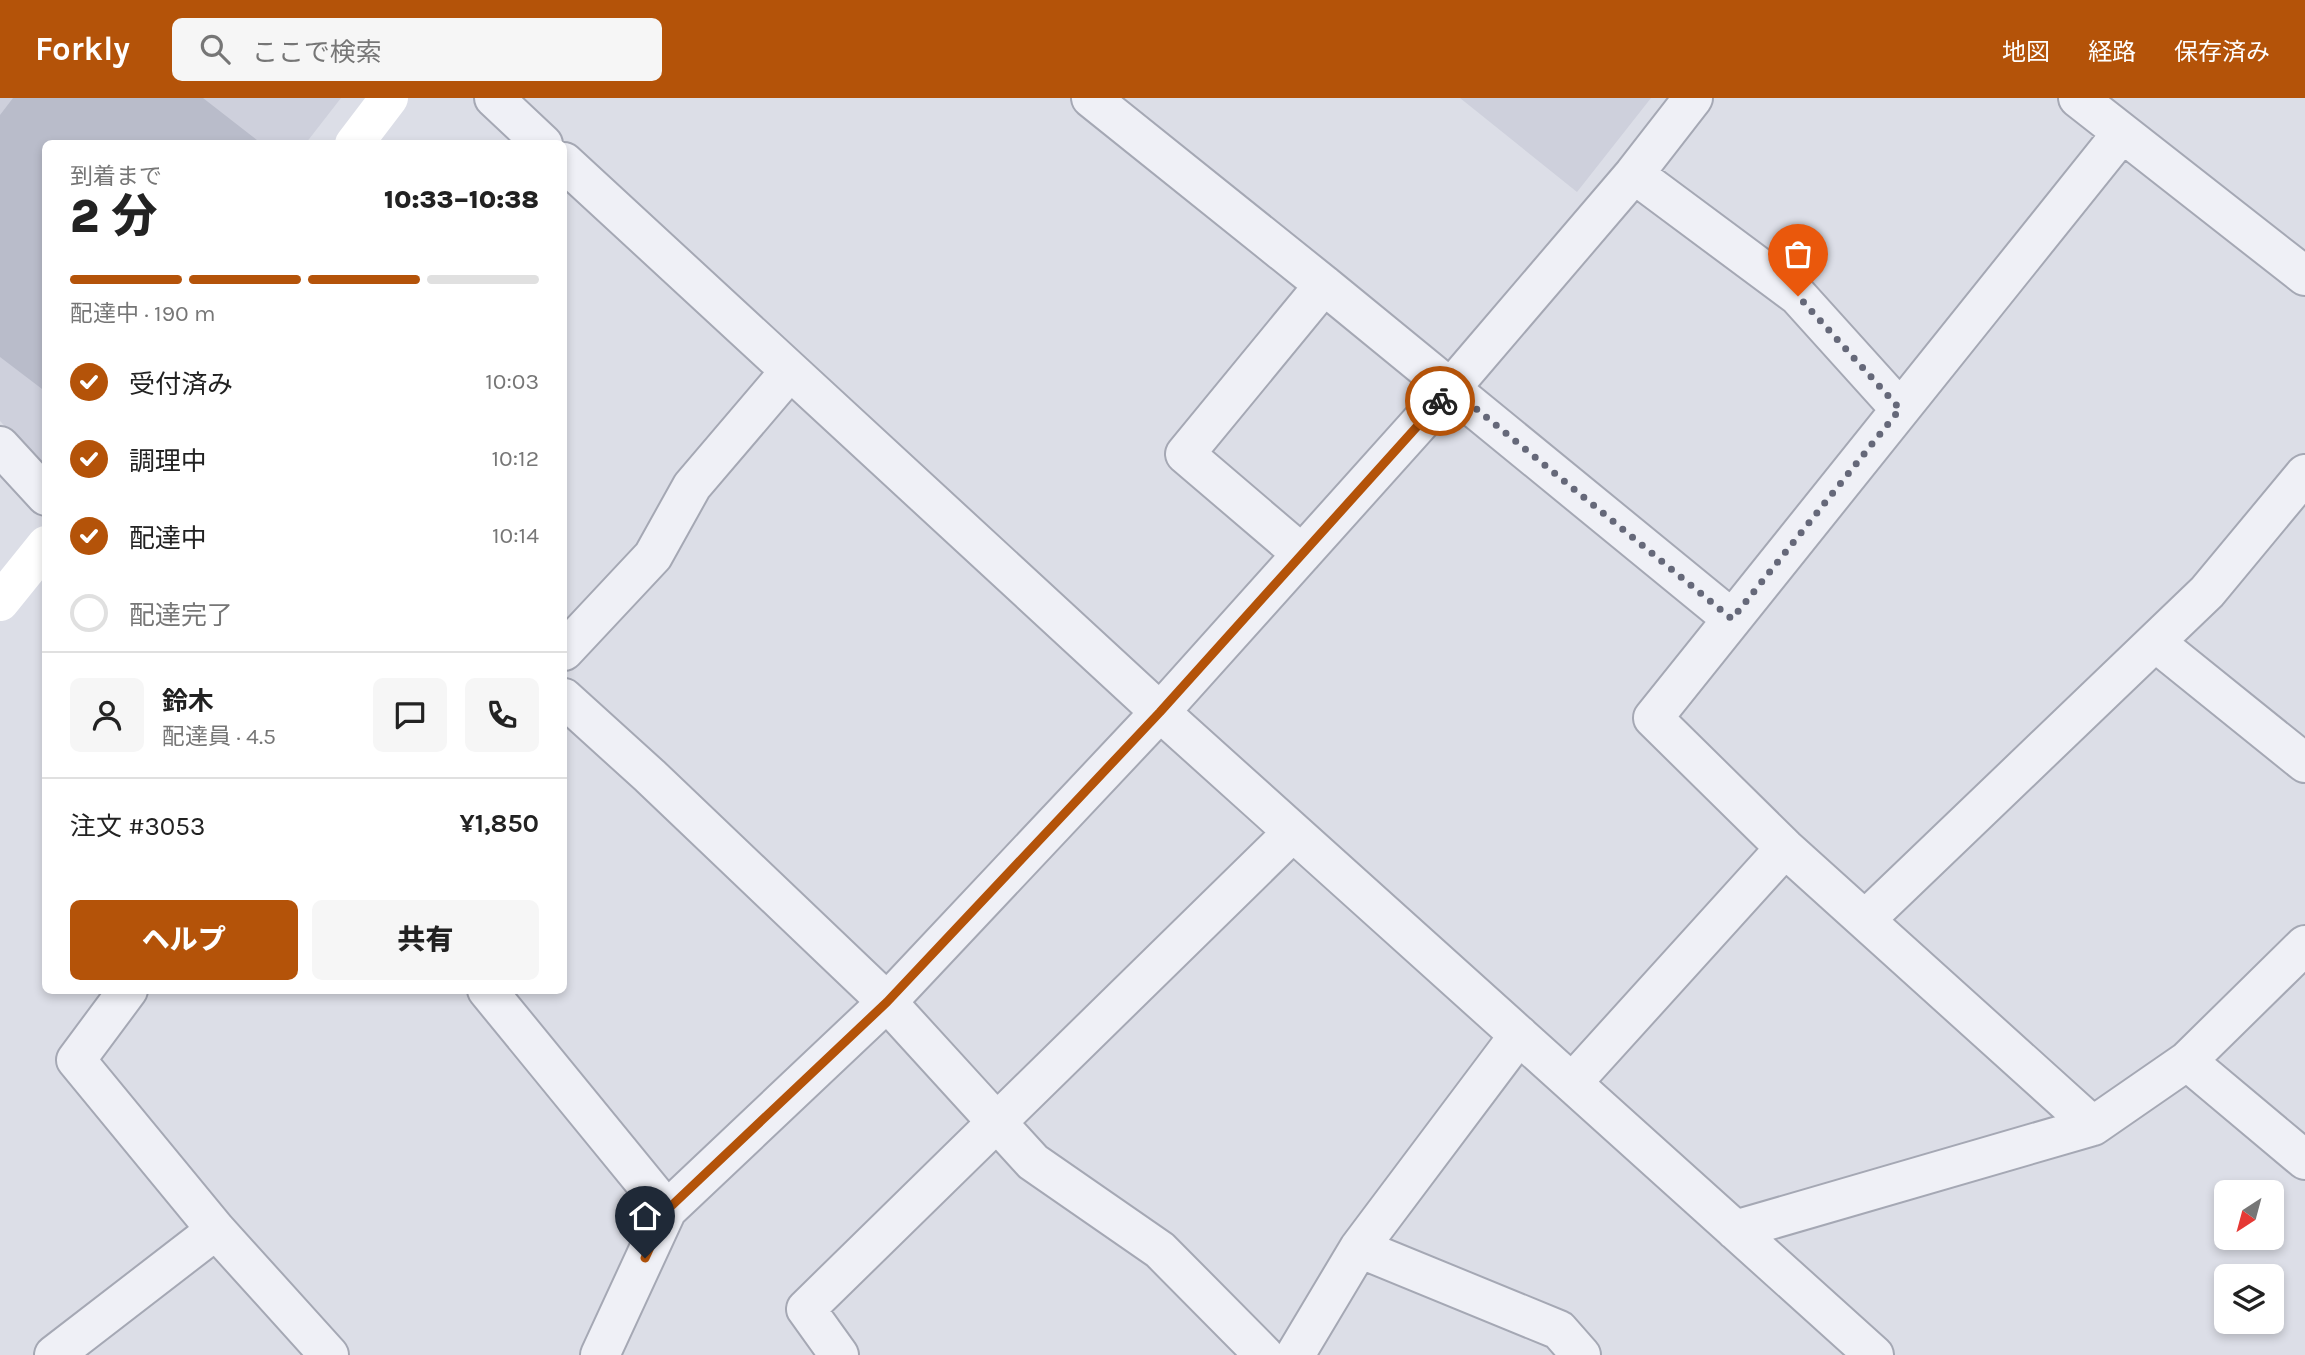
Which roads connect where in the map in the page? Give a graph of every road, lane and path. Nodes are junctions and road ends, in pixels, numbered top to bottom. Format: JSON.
{"nodes":[{"id":1,"x":389,"y":98,"type":"edge"},
{"id":2,"x":494,"y":98,"type":"edge"},
{"id":3,"x":1091,"y":98,"type":"edge"},
{"id":4,"x":1693,"y":98,"type":"edge"},
{"id":5,"x":2078,"y":98,"type":"edge"},
{"id":6,"x":2122,"y":133,"type":"junction"},
{"id":7,"x":357,"y":140,"type":"edge"},
{"id":8,"x":539,"y":140,"type":"edge"},
{"id":9,"x":567,"y":165,"type":"edge"},
{"id":10,"x":1634,"y":174,"type":"junction"},
{"id":11,"x":2305,"y":276,"type":"edge"},
{"id":12,"x":1324,"y":285,"type":"junction"},
{"id":13,"x":790,"y":371,"type":"junction"},
{"id":14,"x":1451,"y":388,"type":"junction"},
{"id":15,"x":1900,"y":409,"type":"junction"},
{"id":16,"x":0,"y":446,"type":"edge"},
{"id":17,"x":2305,"y":474,"type":"edge"},
{"id":18,"x":42,"y":492,"type":"edge"},
{"id":19,"x":42,"y":550,"type":"edge"},
{"id":20,"x":1302,"y":554,"type":"junction"},
{"id":21,"x":0,"y":602,"type":"edge"},
{"id":22,"x":1732,"y":619,"type":"junction"},
{"id":23,"x":2155,"y":642,"type":"junction"},
{"id":24,"x":567,"y":648,"type":"edge"},
{"id":25,"x":567,"y":701,"type":"edge"},
{"id":26,"x":1160,"y":712,"type":"junction"},
{"id":27,"x":2305,"y":763,"type":"edge"},
{"id":28,"x":1293,"y":832,"type":"junction"},
{"id":29,"x":1785,"y":848,"type":"junction"},
{"id":30,"x":1865,"y":920,"type":"junction"},
{"id":31,"x":2305,"y":945,"type":"edge"},
{"id":32,"x":125,"y":994,"type":"edge"},
{"id":33,"x":490,"y":994,"type":"edge"},
{"id":34,"x":887,"y":1002,"type":"junction"},
{"id":35,"x":1519,"y":1035,"type":"junction"},
{"id":36,"x":2187,"y":1061,"type":"junction"},
{"id":37,"x":1572,"y":1083,"type":"junction"},
{"id":38,"x":996,"y":1122,"type":"junction"},
{"id":39,"x":2093,"y":1126,"type":"junction"},
{"id":40,"x":2305,"y":1160,"type":"edge"},
{"id":41,"x":667,"y":1210,"type":"junction"},
{"id":42,"x":216,"y":1230,"type":"junction"},
{"id":43,"x":1735,"y":1230,"type":"junction"},
{"id":44,"x":1359,"y":1248,"type":"junction"},
{"id":45,"x":54,"y":1355,"type":"edge"},
{"id":46,"x":329,"y":1355,"type":"edge"},
{"id":47,"x":600,"y":1355,"type":"edge"},
{"id":48,"x":839,"y":1355,"type":"edge"},
{"id":49,"x":1264,"y":1355,"type":"edge"},
{"id":50,"x":1295,"y":1355,"type":"edge"},
{"id":51,"x":1581,"y":1355,"type":"edge"},
{"id":52,"x":1874,"y":1355,"type":"edge"}],
"edges":[{"from":1,"to":7,"type":"street"},
{"from":2,"to":8,"type":"street"},
{"from":3,"to":12,"type":"street"},
{"from":4,"to":10,"type":"street"},
{"from":5,"to":6,"type":"street"},
{"from":6,"to":11,"type":"street"},
{"from":6,"to":15,"type":"street"},
{"from":9,"to":13,"type":"street"},
{"from":10,"to":14,"type":"street"},
{"from":10,"to":15,"type":"street"},
{"from":12,"to":14,"type":"street"},
{"from":12,"to":20,"type":"street"},
{"from":13,"to":24,"type":"street"},
{"from":13,"to":26,"type":"street"},
{"from":14,"to":20,"type":"street"},
{"from":14,"to":22,"type":"street"},
{"from":15,"to":22,"type":"street"},
{"from":16,"to":18,"type":"street"},
{"from":17,"to":23,"type":"street"},
{"from":19,"to":21,"type":"street"},
{"from":20,"to":26,"type":"street"},
{"from":22,"to":29,"type":"street"},
{"from":23,"to":27,"type":"street"},
{"from":23,"to":30,"type":"street"},
{"from":25,"to":34,"type":"street"},
{"from":26,"to":28,"type":"street"},
{"from":26,"to":34,"type":"street"},
{"from":28,"to":35,"type":"street"},
{"from":28,"to":38,"type":"street"},
{"from":29,"to":30,"type":"street"},
{"from":29,"to":37,"type":"street"},
{"from":30,"to":39,"type":"street"},
{"from":31,"to":36,"type":"street"},
{"from":32,"to":42,"type":"street"},
{"from":33,"to":41,"type":"street"},
{"from":34,"to":38,"type":"street"},
{"from":34,"to":41,"type":"street"},
{"from":35,"to":37,"type":"street"},
{"from":35,"to":44,"type":"street"},
{"from":36,"to":39,"type":"street"},
{"from":36,"to":40,"type":"street"},
{"from":37,"to":43,"type":"street"},
{"from":38,"to":48,"type":"street"},
{"from":38,"to":49,"type":"street"},
{"from":39,"to":43,"type":"street"},
{"from":41,"to":47,"type":"street"},
{"from":42,"to":45,"type":"street"},
{"from":42,"to":46,"type":"street"},
{"from":43,"to":52,"type":"street"},
{"from":44,"to":50,"type":"street"},
{"from":44,"to":51,"type":"street"}]}
